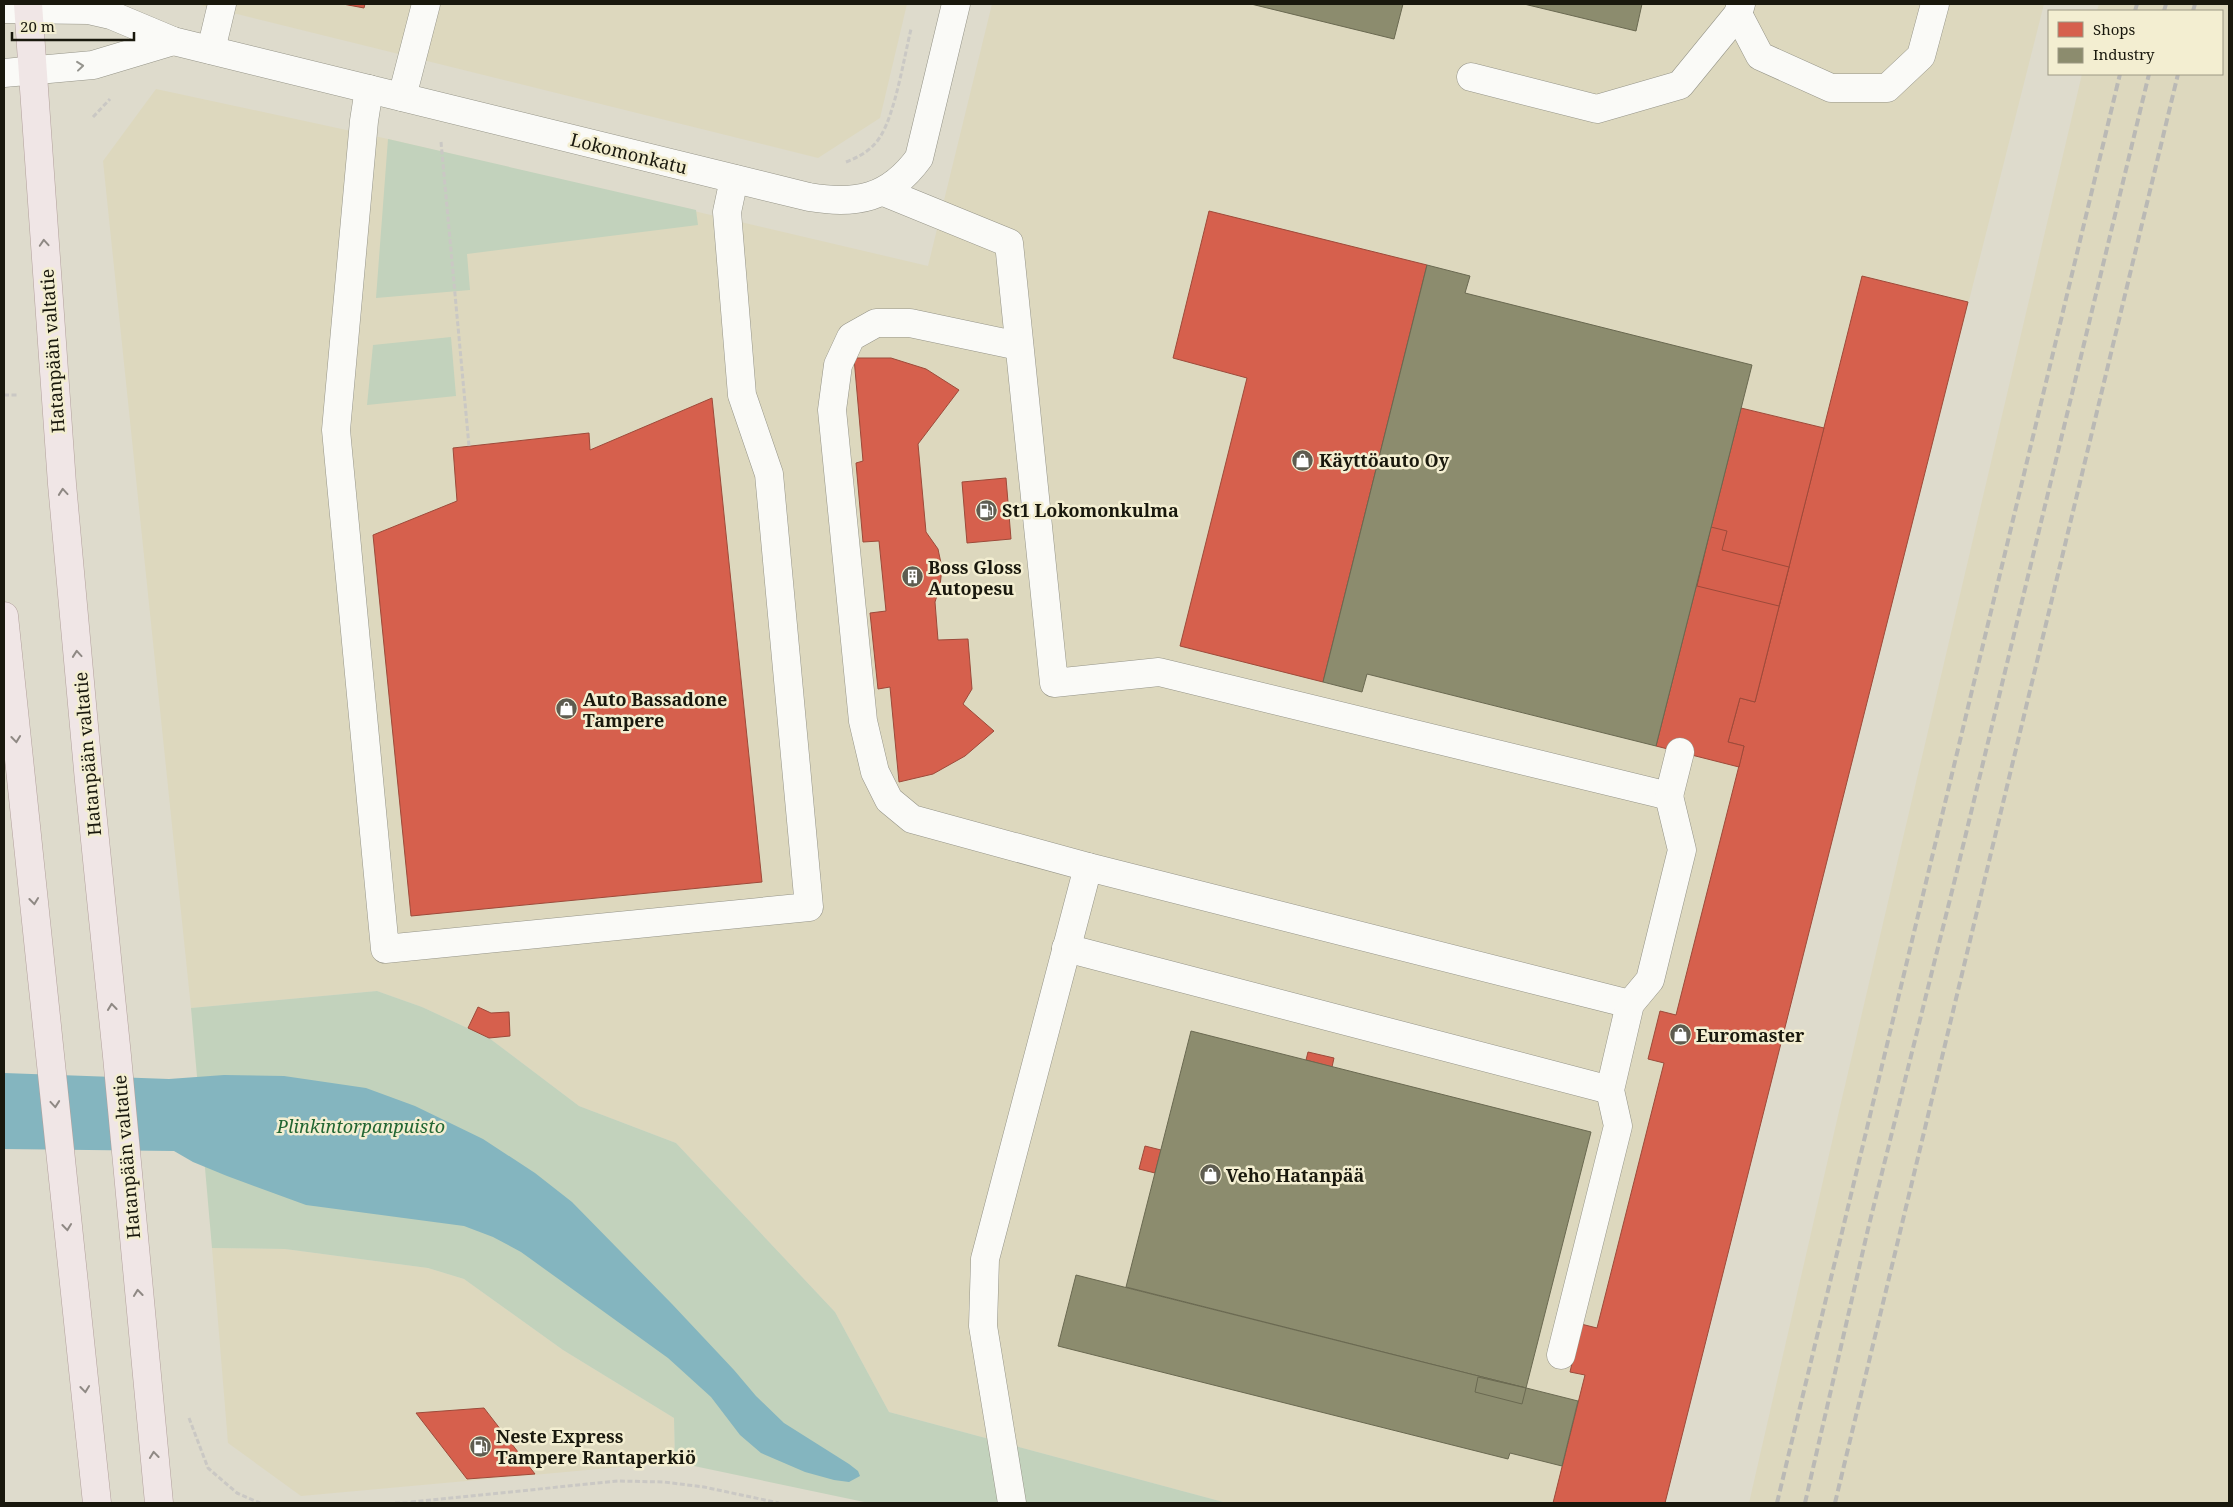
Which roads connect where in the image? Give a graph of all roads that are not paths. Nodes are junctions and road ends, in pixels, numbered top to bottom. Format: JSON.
{"nodes":[{"id":1,"x":222,"y":4,"type":"edge"},
{"id":2,"x":426,"y":4,"type":"edge"},
{"id":3,"x":956,"y":4,"type":"edge"},
{"id":4,"x":1935,"y":4,"type":"edge"},
{"id":5,"x":20,"y":7,"type":"edge"},
{"id":6,"x":1740,"y":9,"type":"edge"},
{"id":7,"x":173,"y":41,"type":"junction"},
{"id":8,"x":211,"y":50,"type":"junction"},
{"id":9,"x":32,"y":71,"type":"junction"},
{"id":10,"x":4,"y":73,"type":"edge"},
{"id":11,"x":1471,"y":77,"type":"dead end"},
{"id":12,"x":369,"y":89,"type":"junction"},
{"id":13,"x":402,"y":97,"type":"junction"},
{"id":14,"x":734,"y":179,"type":"junction"},
{"id":15,"x":884,"y":192,"type":"junction"},
{"id":16,"x":1019,"y":346,"type":"junction"},
{"id":17,"x":4,"y":616,"type":"edge"},
{"id":18,"x":1680,"y":752,"type":"dead end"},
{"id":19,"x":1669,"y":796,"type":"junction"},
{"id":20,"x":1088,"y":867,"type":"junction"},
{"id":21,"x":1066,"y":948,"type":"junction"},
{"id":22,"x":1630,"y":1004,"type":"junction"},
{"id":23,"x":1610,"y":1090,"type":"junction"},
{"id":24,"x":1561,"y":1355,"type":"dead end"},
{"id":25,"x":97,"y":1503,"type":"edge"},
{"id":26,"x":159,"y":1503,"type":"edge"},
{"id":27,"x":1012,"y":1503,"type":"edge"}],
"edges":[{"from":1,"to":8,"type":"street"},
{"from":2,"to":13,"type":"street"},
{"from":3,"to":15,"type":"street","name":"Lokomonkatu"},
{"from":4,"to":6,"type":"street"},
{"from":5,"to":7,"type":"street","name":"Lokomonkatu"},
{"from":5,"to":9,"type":"main road","name":"Hatanpään valtatie"},
{"from":6,"to":11,"type":"street"},
{"from":7,"to":8,"type":"street","name":"Lokomonkatu"},
{"from":9,"to":7,"type":"street","name":"Lokomonkatu","one_way":true},
{"from":8,"to":12,"type":"street","name":"Lokomonkatu"},
{"from":9,"to":10,"type":"street","name":"Lokomonkatu"},
{"from":26,"to":9,"type":"main road","name":"Hatanpään valtatie","one_way":true},
{"from":12,"to":13,"type":"street","name":"Lokomonkatu"},
{"from":12,"to":14,"type":"street"},
{"from":13,"to":14,"type":"street","name":"Lokomonkatu"},
{"from":14,"to":15,"type":"street","name":"Lokomonkatu"},
{"from":15,"to":16,"type":"street"},
{"from":16,"to":19,"type":"street"},
{"from":16,"to":20,"type":"street"},
{"from":17,"to":25,"type":"main road","one_way":true},
{"from":18,"to":19,"type":"street"},
{"from":19,"to":22,"type":"street"},
{"from":20,"to":21,"type":"street"},
{"from":20,"to":22,"type":"street"},
{"from":21,"to":23,"type":"street"},
{"from":21,"to":27,"type":"street"},
{"from":22,"to":23,"type":"street"},
{"from":23,"to":24,"type":"street"}]}
